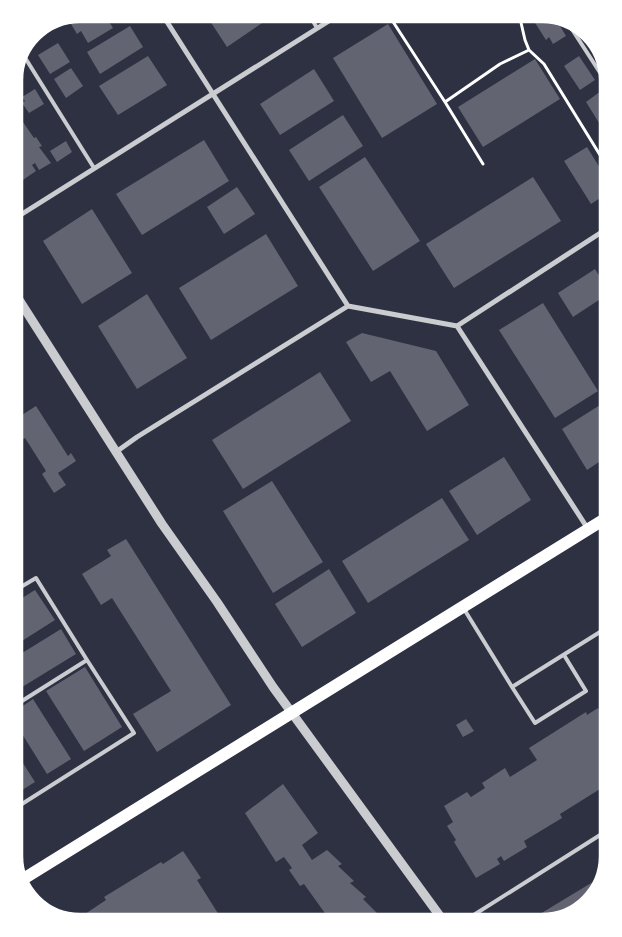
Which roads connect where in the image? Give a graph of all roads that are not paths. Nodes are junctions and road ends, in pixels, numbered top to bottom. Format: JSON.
{"nodes":[{"id":1,"x":167,"y":22,"type":"edge"},
{"id":2,"x":314,"y":23,"type":"edge"},
{"id":3,"x":326,"y":23,"type":"edge"},
{"id":4,"x":317,"y":28,"type":"junction"},
{"id":5,"x":574,"y":32,"type":"edge"},
{"id":6,"x":26,"y":60,"type":"edge"},
{"id":7,"x":599,"y":71,"type":"edge"},
{"id":8,"x":212,"y":94,"type":"junction"},
{"id":9,"x":94,"y":168,"type":"junction"},
{"id":10,"x":23,"y":212,"type":"edge"},
{"id":11,"x":600,"y":233,"type":"edge"},
{"id":12,"x":23,"y":306,"type":"edge"},
{"id":13,"x":348,"y":306,"type":"junction"},
{"id":14,"x":457,"y":326,"type":"junction"},
{"id":15,"x":116,"y":452,"type":"junction"},
{"id":16,"x":600,"y":522,"type":"edge"},
{"id":17,"x":588,"y":529,"type":"junction"},
{"id":18,"x":22,"y":585,"type":"edge"},
{"id":19,"x":464,"y":607,"type":"junction"},
{"id":20,"x":600,"y":632,"type":"edge"},
{"id":21,"x":564,"y":655,"type":"junction"},
{"id":22,"x":87,"y":660,"type":"junction"},
{"id":23,"x":512,"y":687,"type":"junction"},
{"id":24,"x":22,"y":701,"type":"edge"},
{"id":25,"x":292,"y":713,"type":"junction"},
{"id":26,"x":22,"y":804,"type":"edge"},
{"id":27,"x":600,"y":835,"type":"edge"},
{"id":28,"x":26,"y":877,"type":"edge"},
{"id":29,"x":438,"y":914,"type":"edge"},
{"id":30,"x":476,"y":914,"type":"edge"}],
"edges":[{"from":1,"to":8,"type":"street"},
{"from":2,"to":4,"type":"lane"},
{"from":3,"to":4,"type":"street"},
{"from":4,"to":8,"type":"street"},
{"from":5,"to":7,"type":"lane"},
{"from":6,"to":9,"type":"lane"},
{"from":8,"to":9,"type":"street"},
{"from":8,"to":13,"type":"street"},
{"from":9,"to":10,"type":"street"},
{"from":11,"to":14,"type":"street"},
{"from":12,"to":15,"type":"street"},
{"from":13,"to":14,"type":"street"},
{"from":13,"to":15,"type":"street"},
{"from":14,"to":17,"type":"street"},
{"from":15,"to":25,"type":"street"},
{"from":16,"to":17,"type":"main road"},
{"from":17,"to":19,"type":"main road"},
{"from":18,"to":22,"type":"lane"},
{"from":19,"to":23,"type":"lane"},
{"from":19,"to":25,"type":"main road"},
{"from":20,"to":21,"type":"lane"},
{"from":21,"to":23,"type":"lane"},
{"from":21,"to":23,"type":"lane"},
{"from":22,"to":24,"type":"lane"},
{"from":22,"to":26,"type":"lane"},
{"from":25,"to":28,"type":"main road"},
{"from":25,"to":29,"type":"street"},
{"from":27,"to":30,"type":"lane"}]}
